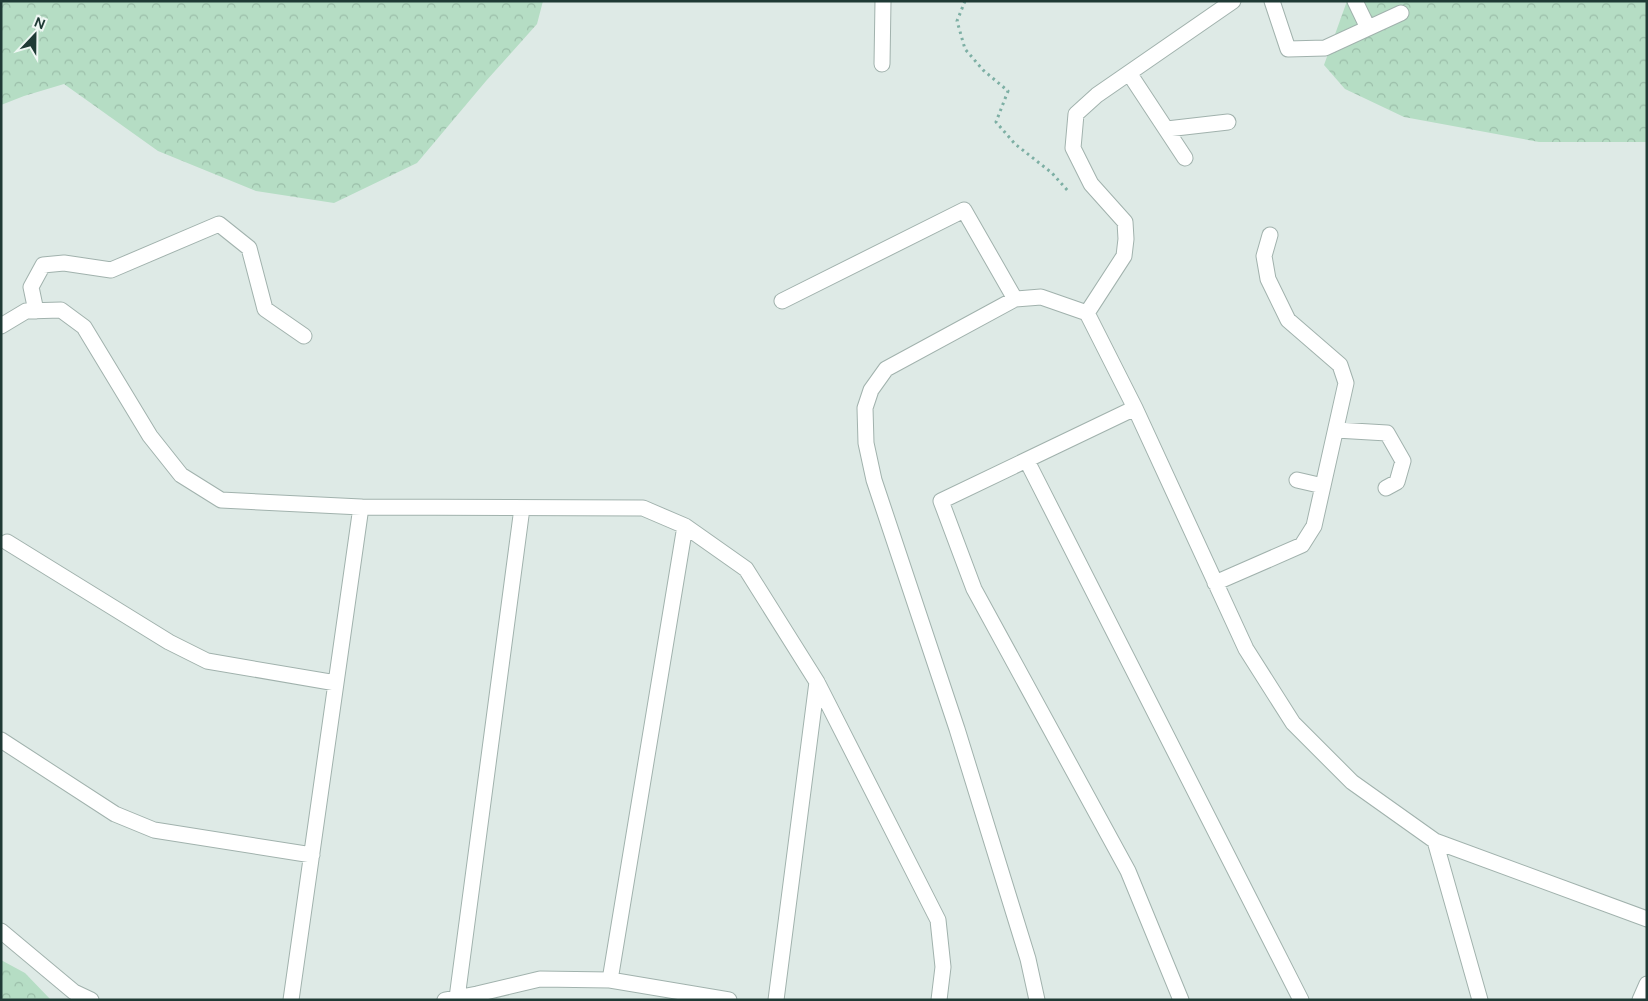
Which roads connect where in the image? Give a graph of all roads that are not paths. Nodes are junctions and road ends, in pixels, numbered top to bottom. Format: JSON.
{"nodes":[{"id":1,"x":883,"y":1,"type":"edge"},
{"id":2,"x":1233,"y":1,"type":"edge"},
{"id":3,"x":1272,"y":1,"type":"edge"},
{"id":4,"x":1355,"y":1,"type":"edge"},
{"id":5,"x":1401,"y":13,"type":"dead end"},
{"id":6,"x":1368,"y":28,"type":"junction"},
{"id":7,"x":882,"y":64,"type":"dead end"},
{"id":8,"x":1129,"y":73,"type":"junction"},
{"id":9,"x":1228,"y":122,"type":"dead end"},
{"id":10,"x":1167,"y":130,"type":"junction"},
{"id":11,"x":1185,"y":158,"type":"dead end"},
{"id":12,"x":1270,"y":235,"type":"dead end"},
{"id":13,"x":1015,"y":299,"type":"junction"},
{"id":14,"x":782,"y":302,"type":"dead end"},
{"id":15,"x":36,"y":311,"type":"junction"},
{"id":16,"x":1087,"y":313,"type":"junction"},
{"id":17,"x":1,"y":326,"type":"edge"},
{"id":18,"x":304,"y":336,"type":"dead end"},
{"id":19,"x":1135,"y":408,"type":"junction"},
{"id":20,"x":1336,"y":430,"type":"junction"},
{"id":21,"x":1027,"y":461,"type":"junction"},
{"id":22,"x":1296,"y":480,"type":"dead end"},
{"id":23,"x":1323,"y":486,"type":"junction"},
{"id":24,"x":1386,"y":488,"type":"dead end"},
{"id":25,"x":361,"y":507,"type":"junction"},
{"id":26,"x":522,"y":508,"type":"junction"},
{"id":27,"x":685,"y":526,"type":"junction"},
{"id":28,"x":3,"y":544,"type":"edge"},
{"id":29,"x":1215,"y":583,"type":"junction"},
{"id":30,"x":818,"y":682,"type":"junction"},
{"id":31,"x":336,"y":683,"type":"junction"},
{"id":32,"x":1,"y":740,"type":"edge"},
{"id":33,"x":1435,"y":841,"type":"junction"},
{"id":34,"x":312,"y":855,"type":"junction"},
{"id":35,"x":1647,"y":919,"type":"edge"},
{"id":36,"x":1,"y":931,"type":"edge"},
{"id":37,"x":610,"y":980,"type":"junction"},
{"id":38,"x":1647,"y":984,"type":"edge"},
{"id":39,"x":451,"y":999,"type":"edge"},
{"id":40,"x":91,"y":1000,"type":"edge"},
{"id":41,"x":291,"y":1000,"type":"edge"},
{"id":42,"x":729,"y":1000,"type":"edge"},
{"id":43,"x":776,"y":1000,"type":"edge"},
{"id":44,"x":939,"y":1000,"type":"edge"},
{"id":45,"x":1036,"y":1000,"type":"edge"},
{"id":46,"x":1181,"y":1000,"type":"edge"},
{"id":47,"x":1301,"y":1000,"type":"edge"},
{"id":48,"x":1480,"y":1000,"type":"edge"},
{"id":49,"x":1640,"y":1000,"type":"edge"}],
"edges":[{"from":1,"to":7,"type":"street"},
{"from":2,"to":8,"type":"street"},
{"from":3,"to":6,"type":"street"},
{"from":4,"to":6,"type":"street"},
{"from":5,"to":6,"type":"street"},
{"from":8,"to":10,"type":"street"},
{"from":8,"to":16,"type":"street"},
{"from":9,"to":10,"type":"street"},
{"from":10,"to":11,"type":"street"},
{"from":12,"to":20,"type":"street"},
{"from":13,"to":14,"type":"street"},
{"from":13,"to":16,"type":"street"},
{"from":13,"to":45,"type":"street"},
{"from":15,"to":17,"type":"street"},
{"from":15,"to":18,"type":"street"},
{"from":15,"to":25,"type":"street"},
{"from":16,"to":19,"type":"street"},
{"from":19,"to":21,"type":"street"},
{"from":19,"to":29,"type":"street"},
{"from":20,"to":23,"type":"street"},
{"from":20,"to":24,"type":"street"},
{"from":21,"to":46,"type":"street"},
{"from":21,"to":47,"type":"street"},
{"from":22,"to":23,"type":"street"},
{"from":23,"to":29,"type":"street"},
{"from":25,"to":26,"type":"street"},
{"from":25,"to":31,"type":"street"},
{"from":26,"to":27,"type":"street"},
{"from":26,"to":39,"type":"street"},
{"from":27,"to":30,"type":"street"},
{"from":27,"to":37,"type":"street"},
{"from":28,"to":31,"type":"street"},
{"from":29,"to":33,"type":"street"},
{"from":30,"to":43,"type":"street"},
{"from":30,"to":44,"type":"street"},
{"from":31,"to":34,"type":"street"},
{"from":32,"to":34,"type":"street"},
{"from":33,"to":35,"type":"street"},
{"from":33,"to":48,"type":"street"},
{"from":34,"to":41,"type":"street"},
{"from":36,"to":40,"type":"street"},
{"from":37,"to":39,"type":"street"},
{"from":37,"to":42,"type":"street"},
{"from":38,"to":49,"type":"street"}]}
